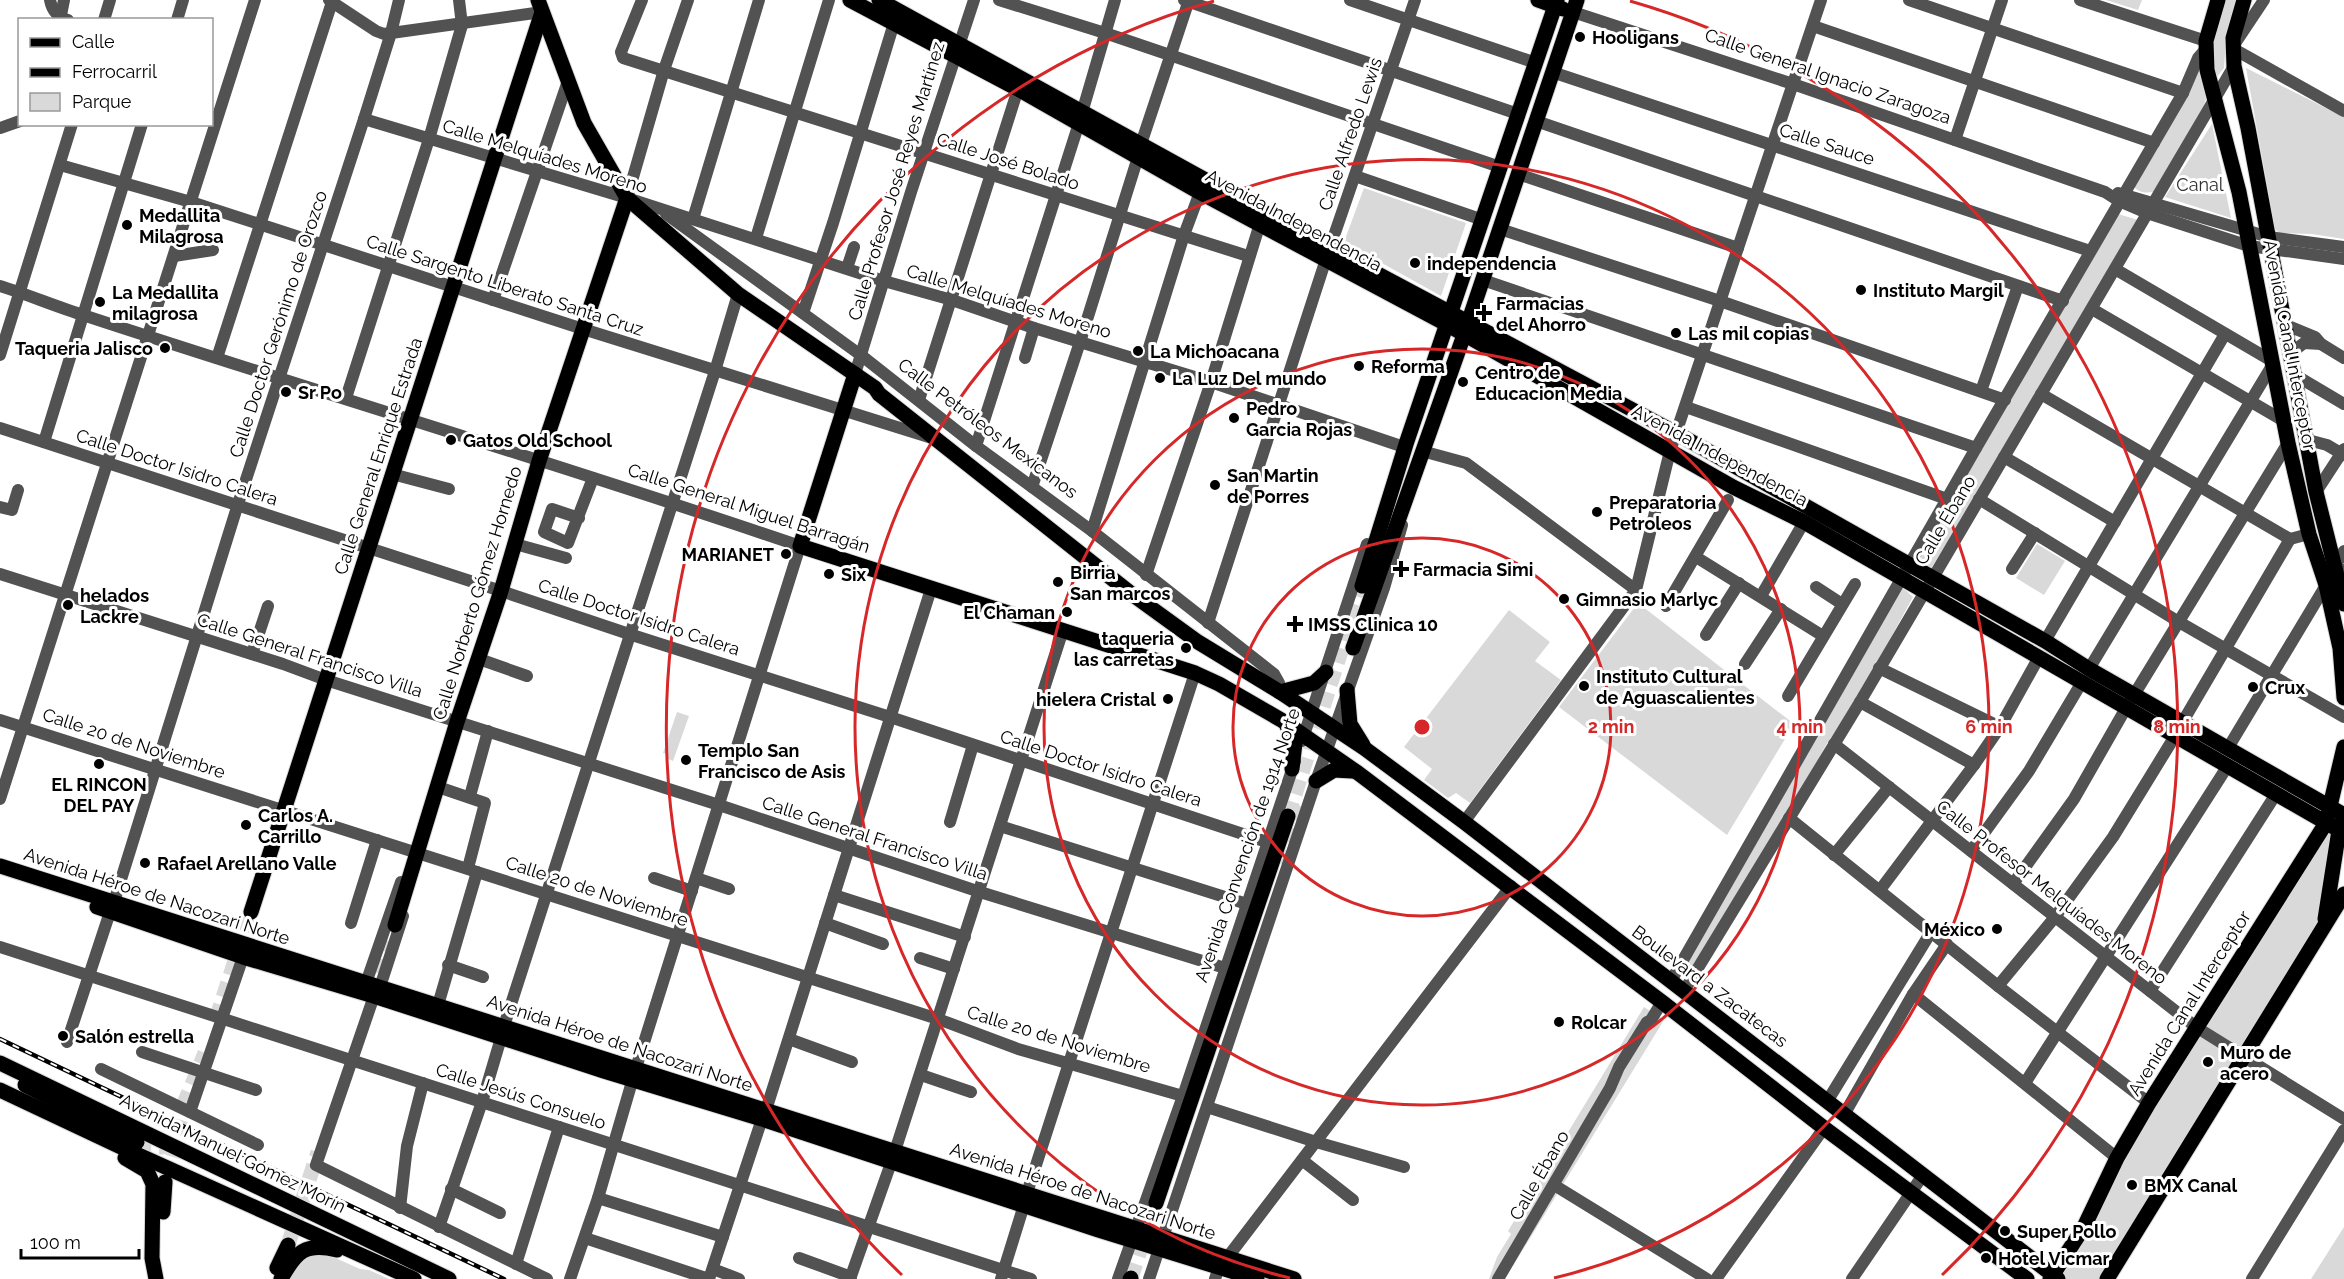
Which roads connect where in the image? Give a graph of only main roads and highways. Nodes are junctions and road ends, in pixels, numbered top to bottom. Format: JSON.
{"nodes":[{"id":1,"x":850,"y":0,"type":"edge"},
{"id":2,"x":879,"y":0,"type":"edge"},
{"id":3,"x":1538,"y":0,"type":"edge"},
{"id":4,"x":2218,"y":0,"type":"edge"},
{"id":5,"x":2244,"y":0,"type":"edge"},
{"id":6,"x":1556,"y":3,"type":"edge"},
{"id":7,"x":540,"y":6,"type":"edge"},
{"id":8,"x":1575,"y":6,"type":"edge"},
{"id":9,"x":957,"y":50,"type":"junction"},
{"id":10,"x":1081,"y":117,"type":"junction"},
{"id":11,"x":627,"y":198,"type":"junction"},
{"id":12,"x":1448,"y":318,"type":"junction"},
{"id":13,"x":1466,"y":328,"type":"junction"},
{"id":14,"x":854,"y":377,"type":"junction"},
{"id":15,"x":2277,"y":388,"type":"junction"},
{"id":16,"x":2308,"y":440,"type":"junction"},
{"id":17,"x":2290,"y":451,"type":"junction"},
{"id":18,"x":2316,"y":492,"type":"junction"},
{"id":19,"x":800,"y":546,"type":"joint"},
{"id":20,"x":2339,"y":569,"type":"edge"},
{"id":21,"x":1905,"y":571,"type":"junction"},
{"id":22,"x":1929,"y":584,"type":"junction"},
{"id":23,"x":1362,"y":586,"type":"tunnel mouth"},
{"id":24,"x":2344,"y":604,"type":"edge"},
{"id":25,"x":1353,"y":648,"type":"dead end"},
{"id":26,"x":1326,"y":672,"type":"road end"},
{"id":27,"x":2086,"y":676,"type":"junction"},
{"id":28,"x":1347,"y":690,"type":"road end"},
{"id":29,"x":1280,"y":692,"type":"junction"},
{"id":30,"x":2344,"y":698,"type":"edge"},
{"id":31,"x":1283,"y":721,"type":"junction"},
{"id":32,"x":2179,"y":729,"type":"junction"},
{"id":33,"x":1335,"y":730,"type":"joint"},
{"id":34,"x":2344,"y":747,"type":"edge"},
{"id":35,"x":1364,"y":748,"type":"junction"},
{"id":36,"x":1292,"y":769,"type":"road end"},
{"id":37,"x":1358,"y":773,"type":"junction"},
{"id":38,"x":1316,"y":781,"type":"road end"},
{"id":39,"x":2340,"y":811,"type":"edge"},
{"id":40,"x":1288,"y":816,"type":"tunnel mouth"},
{"id":41,"x":2336,"y":829,"type":"edge"},
{"id":42,"x":1281,"y":864,"type":"tunnel mouth"},
{"id":43,"x":0,"y":866,"type":"edge"},
{"id":44,"x":0,"y":876,"type":"edge"},
{"id":45,"x":2344,"y":894,"type":"edge"},
{"id":46,"x":112,"y":907,"type":"junction"},
{"id":47,"x":251,"y":912,"type":"tunnel mouth"},
{"id":48,"x":395,"y":924,"type":"tunnel mouth"},
{"id":49,"x":2324,"y":927,"type":"junction"},
{"id":50,"x":373,"y":988,"type":"junction"},
{"id":51,"x":502,"y":1032,"type":"junction"},
{"id":52,"x":0,"y":1063,"type":"edge"},
{"id":53,"x":0,"y":1069,"type":"edge"},
{"id":54,"x":5,"y":1097,"type":"edge"},
{"id":55,"x":120,"y":1148,"type":"junction"},
{"id":56,"x":165,"y":1182,"type":"tunnel mouth"},
{"id":57,"x":288,"y":1245,"type":"tunnel mouth"},
{"id":58,"x":369,"y":1257,"type":"junction"},
{"id":59,"x":1221,"y":1268,"type":"edge"},
{"id":60,"x":2054,"y":1278,"type":"edge"},
{"id":61,"x":156,"y":1279,"type":"edge"},
{"id":62,"x":163,"y":1279,"type":"edge"},
{"id":63,"x":272,"y":1279,"type":"edge"},
{"id":64,"x":281,"y":1279,"type":"edge"},
{"id":65,"x":414,"y":1279,"type":"edge"},
{"id":66,"x":449,"y":1279,"type":"edge"},
{"id":67,"x":1257,"y":1279,"type":"edge"},
{"id":68,"x":1294,"y":1279,"type":"edge"},
{"id":69,"x":2027,"y":1279,"type":"edge"},
{"id":70,"x":2107,"y":1279,"type":"edge"}],
"edges":[{"from":1,"to":9,"type":"main road","name":"Avenida Independencia"},
{"from":2,"to":9,"type":"main road","name":"Avenida Independencia"},
{"from":3,"to":6,"type":"main road","name":"Calle General Ignacio Zaragoza"},
{"from":4,"to":15,"type":"main road","name":"Avenida Canal Interceptor"},
{"from":5,"to":16,"type":"main road","name":"Avenida Canal Interceptor"},
{"from":6,"to":8,"type":"main road","name":"Calle General Ignacio Zaragoza"},
{"from":6,"to":12,"type":"main road","name":"Avenida Convención de 1914 Norte"},
{"from":7,"to":11,"type":"main road","name":"Calle Petróleos Mexicanos"},
{"from":7,"to":47,"type":"main road","name":"Calle General Enrique Estrada"},
{"from":8,"to":13,"type":"main road"},
{"from":9,"to":10,"type":"main road","name":"Avenida Independencia"},
{"from":9,"to":10,"type":"main road","name":"Avenida Independencia"},
{"from":10,"to":12,"type":"main road","name":"Avenida Independencia"},
{"from":11,"to":14,"type":"main road","name":"Calle Petróleos Mexicanos"},
{"from":11,"to":48,"type":"main road","name":"Calle Norberto Gómez Hornedo"},
{"from":12,"to":13,"type":"main road","name":"Avenida Independencia"},
{"from":12,"to":23,"type":"main road","name":"Avenida Convención de 1914 Norte"},
{"from":13,"to":21,"type":"main road","name":"Avenida Independencia"},
{"from":13,"to":21,"type":"main road","name":"Avenida Independencia"},
{"from":13,"to":25,"type":"main road"},
{"from":14,"to":19,"type":"main road","name":"Calle Profesor José Reyes Martínez"},
{"from":14,"to":29,"type":"main road","name":"Calle Petróleos Mexicanos"},
{"from":15,"to":16,"type":"main road"},
{"from":15,"to":17,"type":"main road","name":"Avenida Canal Interceptor"},
{"from":16,"to":18,"type":"main road","name":"Avenida Canal Interceptor"},
{"from":17,"to":18,"type":"main road"},
{"from":17,"to":30,"type":"main road","name":"Avenida Canal Interceptor"},
{"from":18,"to":20,"type":"main road","name":"Avenida Canal Interceptor"},
{"from":19,"to":31,"type":"main road","name":"Calle General Miguel Barragán"},
{"from":20,"to":24,"type":"main road","name":"Avenida Canal Interceptor"},
{"from":21,"to":22,"type":"main road","name":"Avenida Independencia"},
{"from":22,"to":27,"type":"main road","name":"Avenida Independencia"},
{"from":22,"to":27,"type":"main road","name":"Avenida Independencia"},
{"from":26,"to":29,"type":"main road"},
{"from":27,"to":32,"type":"main road","name":"Avenida Independencia"},
{"from":28,"to":35,"type":"main road"},
{"from":29,"to":33,"type":"main road","name":"Calle Petróleos Mexicanos"},
{"from":31,"to":36,"type":"main road"},
{"from":31,"to":37,"type":"main road","name":"Calle General Miguel Barragán"},
{"from":32,"to":39,"type":"main road","name":"Avenida Independencia"},
{"from":32,"to":41,"type":"main road","name":"Avenida Independencia"},
{"from":33,"to":35,"type":"main road","name":"Boulevard a Zacatecas"},
{"from":34,"to":39,"type":"main road","name":"Avenida Canal Interceptor"},
{"from":35,"to":60,"type":"main road","name":"Boulevard a Zacatecas"},
{"from":37,"to":38,"type":"main road"},
{"from":37,"to":69,"type":"main road"},
{"from":39,"to":41,"type":"main road","name":"Avenida Canal Interceptor"},
{"from":40,"to":42,"type":"main road","name":"Avenida Convención de 1914 Norte"},
{"from":41,"to":49,"type":"main road","name":"Avenida Canal Interceptor"},
{"from":41,"to":60,"type":"main road","name":"Avenida Canal Interceptor"},
{"from":43,"to":46,"type":"main road","name":"Avenida Héroe de Nacozari Norte"},
{"from":44,"to":46,"type":"main road","name":"Avenida Héroe de Nacozari Norte"},
{"from":45,"to":49,"type":"main road"},
{"from":46,"to":50,"type":"main road","name":"Avenida Héroe de Nacozari Norte"},
{"from":46,"to":50,"type":"main road","name":"Avenida Héroe de Nacozari Norte"},
{"from":49,"to":70,"type":"main road","name":"Avenida Canal Interceptor"},
{"from":50,"to":51,"type":"main road","name":"Avenida Héroe de Nacozari Norte"},
{"from":50,"to":51,"type":"main road","name":"Avenida Héroe de Nacozari Norte"},
{"from":51,"to":59,"type":"main road","name":"Avenida Héroe de Nacozari Norte"},
{"from":52,"to":66,"type":"main road","name":"Avenida Manuel Gómez Morín"},
{"from":53,"to":55,"type":"main road"},
{"from":54,"to":55,"type":"main road"},
{"from":55,"to":58,"type":"main road","name":"Avenida Manuel Gómez Morín"},
{"from":55,"to":61,"type":"main road"},
{"from":56,"to":62,"type":"main road"},
{"from":57,"to":63,"type":"main road"},
{"from":58,"to":64,"type":"main road"},
{"from":58,"to":65,"type":"main road","name":"Avenida Manuel Gómez Morín"},
{"from":59,"to":67,"type":"main road"},
{"from":59,"to":68,"type":"main road"}]}
